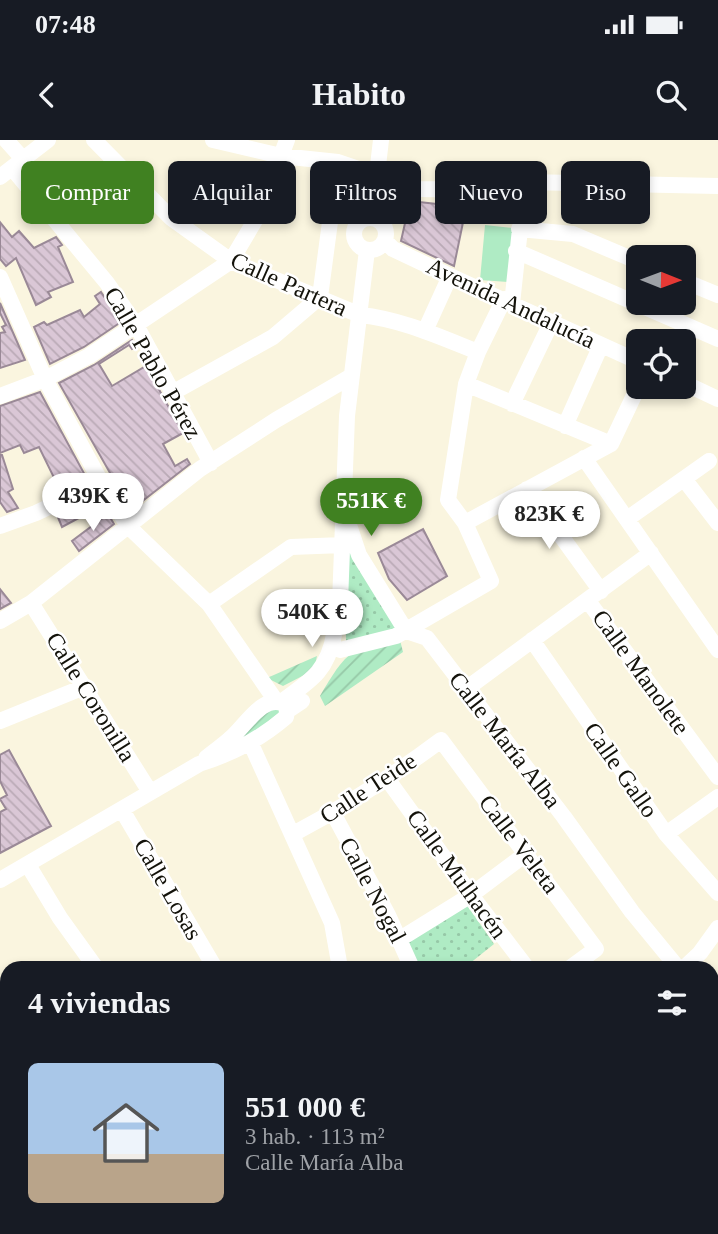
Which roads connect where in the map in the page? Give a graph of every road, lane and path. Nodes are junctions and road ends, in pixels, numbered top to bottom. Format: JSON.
{"nodes":[{"id":1,"x":6,"y":140,"type":"edge"},
{"id":2,"x":48,"y":140,"type":"edge"},
{"id":3,"x":93,"y":140,"type":"edge"},
{"id":4,"x":213,"y":140,"type":"edge"},
{"id":5,"x":287,"y":140,"type":"edge"},
{"id":6,"x":381,"y":140,"type":"edge"},
{"id":7,"x":281,"y":156,"type":"junction"},
{"id":8,"x":328,"y":161,"type":"edge"},
{"id":9,"x":379,"y":161,"type":"edge"},
{"id":10,"x":12,"y":168,"type":"edge"},
{"id":11,"x":547,"y":182,"type":"edge"},
{"id":12,"x":718,"y":186,"type":"edge"},
{"id":13,"x":330,"y":224,"type":"edge"},
{"id":14,"x":358,"y":224,"type":"edge"},
{"id":15,"x":382,"y":224,"type":"edge"},
{"id":16,"x":520,"y":224,"type":"edge"},
{"id":17,"x":519,"y":229,"type":"junction"},
{"id":18,"x":385,"y":241,"type":"junction"},
{"id":19,"x":367,"y":250,"type":"junction"},
{"id":20,"x":516,"y":251,"type":"junction"},
{"id":21,"x":626,"y":256,"type":"edge"},
{"id":22,"x":231,"y":261,"type":"junction"},
{"id":23,"x":450,"y":276,"type":"junction"},
{"id":24,"x":0,"y":277,"type":"edge"},
{"id":25,"x":696,"y":286,"type":"edge"},
{"id":26,"x":718,"y":295,"type":"edge"},
{"id":27,"x":320,"y":297,"type":"junction"},
{"id":28,"x":508,"y":301,"type":"junction"},
{"id":29,"x":360,"y":315,"type":"junction"},
{"id":30,"x":551,"y":323,"type":"junction"},
{"id":31,"x":136,"y":325,"type":"junction"},
{"id":32,"x":425,"y":331,"type":"junction"},
{"id":33,"x":718,"y":340,"type":"edge"},
{"id":34,"x":601,"y":345,"type":"junction"},
{"id":35,"x":478,"y":352,"type":"junction"},
{"id":36,"x":626,"y":356,"type":"edge"},
{"id":37,"x":351,"y":377,"type":"junction"},
{"id":38,"x":45,"y":379,"type":"junction"},
{"id":39,"x":466,"y":384,"type":"junction"},
{"id":40,"x":696,"y":389,"type":"edge"},
{"id":41,"x":172,"y":393,"type":"junction"},
{"id":42,"x":0,"y":396,"type":"edge"},
{"id":43,"x":632,"y":399,"type":"edge"},
{"id":44,"x":718,"y":399,"type":"edge"},
{"id":45,"x":512,"y":404,"type":"junction"},
{"id":46,"x":565,"y":426,"type":"junction"},
{"id":47,"x":611,"y":444,"type":"junction"},
{"id":48,"x":584,"y":458,"type":"junction"},
{"id":49,"x":709,"y":461,"type":"dead end"},
{"id":50,"x":211,"y":463,"type":"junction"},
{"id":51,"x":684,"y":479,"type":"junction"},
{"id":52,"x":101,"y":482,"type":"junction"},
{"id":53,"x":527,"y":489,"type":"junction"},
{"id":54,"x":344,"y":510,"type":"junction"},
{"id":55,"x":627,"y":519,"type":"junction"},
{"id":56,"x":465,"y":523,"type":"junction"},
{"id":57,"x":718,"y":523,"type":"edge"},
{"id":58,"x":0,"y":526,"type":"edge"},
{"id":59,"x":128,"y":526,"type":"junction"},
{"id":60,"x":343,"y":545,"type":"junction"},
{"id":61,"x":651,"y":553,"type":"junction"},
{"id":62,"x":594,"y":596,"type":"junction"},
{"id":63,"x":31,"y":603,"type":"junction"},
{"id":64,"x":340,"y":603,"type":"junction"},
{"id":65,"x":209,"y":604,"type":"junction"},
{"id":66,"x":0,"y":621,"type":"edge"},
{"id":67,"x":406,"y":631,"type":"junction"},
{"id":68,"x":532,"y":640,"type":"junction"},
{"id":69,"x":715,"y":640,"type":"edge"},
{"id":70,"x":340,"y":650,"type":"junction"},
{"id":71,"x":84,"y":687,"type":"junction"},
{"id":72,"x":466,"y":689,"type":"junction"},
{"id":73,"x":281,"y":705,"type":"junction"},
{"id":74,"x":0,"y":721,"type":"edge"},
{"id":75,"x":265,"y":734,"type":"junction"},
{"id":76,"x":441,"y":740,"type":"joint"},
{"id":77,"x":240,"y":745,"type":"junction"},
{"id":78,"x":258,"y":760,"type":"junction"},
{"id":79,"x":718,"y":777,"type":"edge"},
{"id":80,"x":388,"y":779,"type":"junction"},
{"id":81,"x":150,"y":792,"type":"junction"},
{"id":82,"x":718,"y":797,"type":"edge"},
{"id":83,"x":122,"y":810,"type":"junction"},
{"id":84,"x":333,"y":813,"type":"junction"},
{"id":85,"x":293,"y":834,"type":"junction"},
{"id":86,"x":666,"y":834,"type":"junction"},
{"id":87,"x":527,"y":853,"type":"junction"},
{"id":88,"x":28,"y":865,"type":"junction"},
{"id":89,"x":0,"y":880,"type":"edge"},
{"id":90,"x":718,"y":894,"type":"edge"},
{"id":91,"x":471,"y":895,"type":"junction"},
{"id":92,"x":717,"y":931,"type":"edge"},
{"id":93,"x":400,"y":939,"type":"junction"},
{"id":94,"x":699,"y":960,"type":"edge"},
{"id":95,"x":91,"y":961,"type":"edge"},
{"id":96,"x":211,"y":961,"type":"edge"},
{"id":97,"x":339,"y":961,"type":"edge"},
{"id":98,"x":409,"y":961,"type":"edge"},
{"id":99,"x":522,"y":961,"type":"edge"},
{"id":100,"x":580,"y":961,"type":"edge"},
{"id":101,"x":672,"y":961,"type":"edge"}],
"edges":[{"from":1,"to":10,"type":"street","name":"Calle Pablo Pérez"},
{"from":2,"to":10,"type":"street"},
{"from":3,"to":22,"type":"street","name":"Calle Partera"},
{"from":4,"to":7,"type":"street"},
{"from":5,"to":7,"type":"street"},
{"from":6,"to":9,"type":"street"},
{"from":7,"to":8,"type":"street"},
{"from":7,"to":22,"type":"street"},
{"from":10,"to":31,"type":"street","name":"Calle Pablo Pérez"},
{"from":11,"to":12,"type":"street"},
{"from":13,"to":27,"type":"street"},
{"from":14,"to":19,"type":"street"},
{"from":15,"to":18,"type":"street"},
{"from":16,"to":17,"type":"street"},
{"from":17,"to":20,"type":"street"},
{"from":17,"to":21,"type":"street"},
{"from":18,"to":19,"type":"street"},
{"from":18,"to":23,"type":"street","name":"Avenida Andalucía"},
{"from":19,"to":29,"type":"street"},
{"from":20,"to":28,"type":"street"},
{"from":20,"to":33,"type":"street"},
{"from":22,"to":27,"type":"street","name":"Calle Partera"},
{"from":22,"to":31,"type":"street"},
{"from":23,"to":28,"type":"street","name":"Avenida Andalucía"},
{"from":23,"to":32,"type":"street"},
{"from":24,"to":38,"type":"street"},
{"from":25,"to":26,"type":"street"},
{"from":27,"to":29,"type":"street","name":"Calle Partera"},
{"from":27,"to":41,"type":"street"},
{"from":28,"to":30,"type":"street","name":"Avenida Andalucía"},
{"from":28,"to":35,"type":"street"},
{"from":29,"to":32,"type":"street","name":"Calle Partera"},
{"from":29,"to":37,"type":"street"},
{"from":30,"to":34,"type":"street","name":"Avenida Andalucía"},
{"from":30,"to":45,"type":"street"},
{"from":31,"to":38,"type":"street"},
{"from":31,"to":41,"type":"street","name":"Calle Pablo Pérez"},
{"from":32,"to":35,"type":"street","name":"Calle Partera"},
{"from":34,"to":36,"type":"street","name":"Avenida Andalucía"},
{"from":34,"to":46,"type":"street"},
{"from":35,"to":39,"type":"street"},
{"from":37,"to":50,"type":"street"},
{"from":37,"to":54,"type":"street"},
{"from":38,"to":42,"type":"street"},
{"from":38,"to":52,"type":"street"},
{"from":39,"to":45,"type":"street"},
{"from":39,"to":56,"type":"street"},
{"from":40,"to":44,"type":"street"},
{"from":41,"to":50,"type":"street","name":"Calle Pablo Pérez"},
{"from":43,"to":47,"type":"street"},
{"from":45,"to":46,"type":"street"},
{"from":46,"to":47,"type":"street"},
{"from":47,"to":48,"type":"street"},
{"from":48,"to":53,"type":"street"},
{"from":48,"to":55,"type":"street"},
{"from":49,"to":51,"type":"street"},
{"from":50,"to":59,"type":"street"},
{"from":51,"to":55,"type":"street"},
{"from":51,"to":57,"type":"street"},
{"from":52,"to":58,"type":"street"},
{"from":52,"to":59,"type":"street"},
{"from":53,"to":56,"type":"street"},
{"from":53,"to":62,"type":"street","name":"Calle Manolete"},
{"from":54,"to":60,"type":"street"},
{"from":54,"to":67,"type":"street","name":"Calle María Alba"},
{"from":55,"to":61,"type":"street"},
{"from":56,"to":67,"type":"street"},
{"from":59,"to":63,"type":"street"},
{"from":59,"to":65,"type":"street"},
{"from":60,"to":64,"type":"street"},
{"from":60,"to":65,"type":"street"},
{"from":61,"to":62,"type":"street"},
{"from":61,"to":69,"type":"street"},
{"from":62,"to":68,"type":"street"},
{"from":62,"to":79,"type":"street","name":"Calle Manolete"},
{"from":63,"to":66,"type":"street"},
{"from":63,"to":71,"type":"street","name":"Calle Coronilla"},
{"from":64,"to":70,"type":"street"},
{"from":64,"to":73,"type":"street"},
{"from":65,"to":73,"type":"street"},
{"from":67,"to":70,"type":"street"},
{"from":67,"to":72,"type":"street","name":"Calle María Alba"},
{"from":68,"to":72,"type":"street"},
{"from":68,"to":86,"type":"street","name":"Calle Gallo"},
{"from":70,"to":73,"type":"street"},
{"from":71,"to":74,"type":"street"},
{"from":71,"to":81,"type":"street","name":"Calle Coronilla"},
{"from":72,"to":101,"type":"street","name":"Calle María Alba"},
{"from":73,"to":75,"type":"street"},
{"from":73,"to":77,"type":"street"},
{"from":75,"to":77,"type":"street"},
{"from":75,"to":78,"type":"street"},
{"from":76,"to":80,"type":"street","name":"Calle Teide"},
{"from":76,"to":87,"type":"street","name":"Calle Veleta"},
{"from":77,"to":78,"type":"street"},
{"from":77,"to":81,"type":"street"},
{"from":78,"to":85,"type":"street"},
{"from":80,"to":84,"type":"street","name":"Calle Teide"},
{"from":80,"to":91,"type":"street","name":"Calle Mulhacén"},
{"from":81,"to":83,"type":"street"},
{"from":82,"to":86,"type":"street"},
{"from":83,"to":88,"type":"street"},
{"from":83,"to":96,"type":"street","name":"Calle Losas"},
{"from":84,"to":85,"type":"street","name":"Calle Teide"},
{"from":84,"to":93,"type":"street","name":"Calle Nogal"},
{"from":85,"to":97,"type":"street"},
{"from":86,"to":90,"type":"street","name":"Calle Gallo"},
{"from":87,"to":91,"type":"street"},
{"from":87,"to":100,"type":"street","name":"Calle Veleta"},
{"from":88,"to":89,"type":"street"},
{"from":88,"to":95,"type":"street"},
{"from":91,"to":93,"type":"street"},
{"from":91,"to":99,"type":"street","name":"Calle Mulhacén"},
{"from":92,"to":94,"type":"street"},
{"from":93,"to":98,"type":"street","name":"Calle Nogal"}]}
